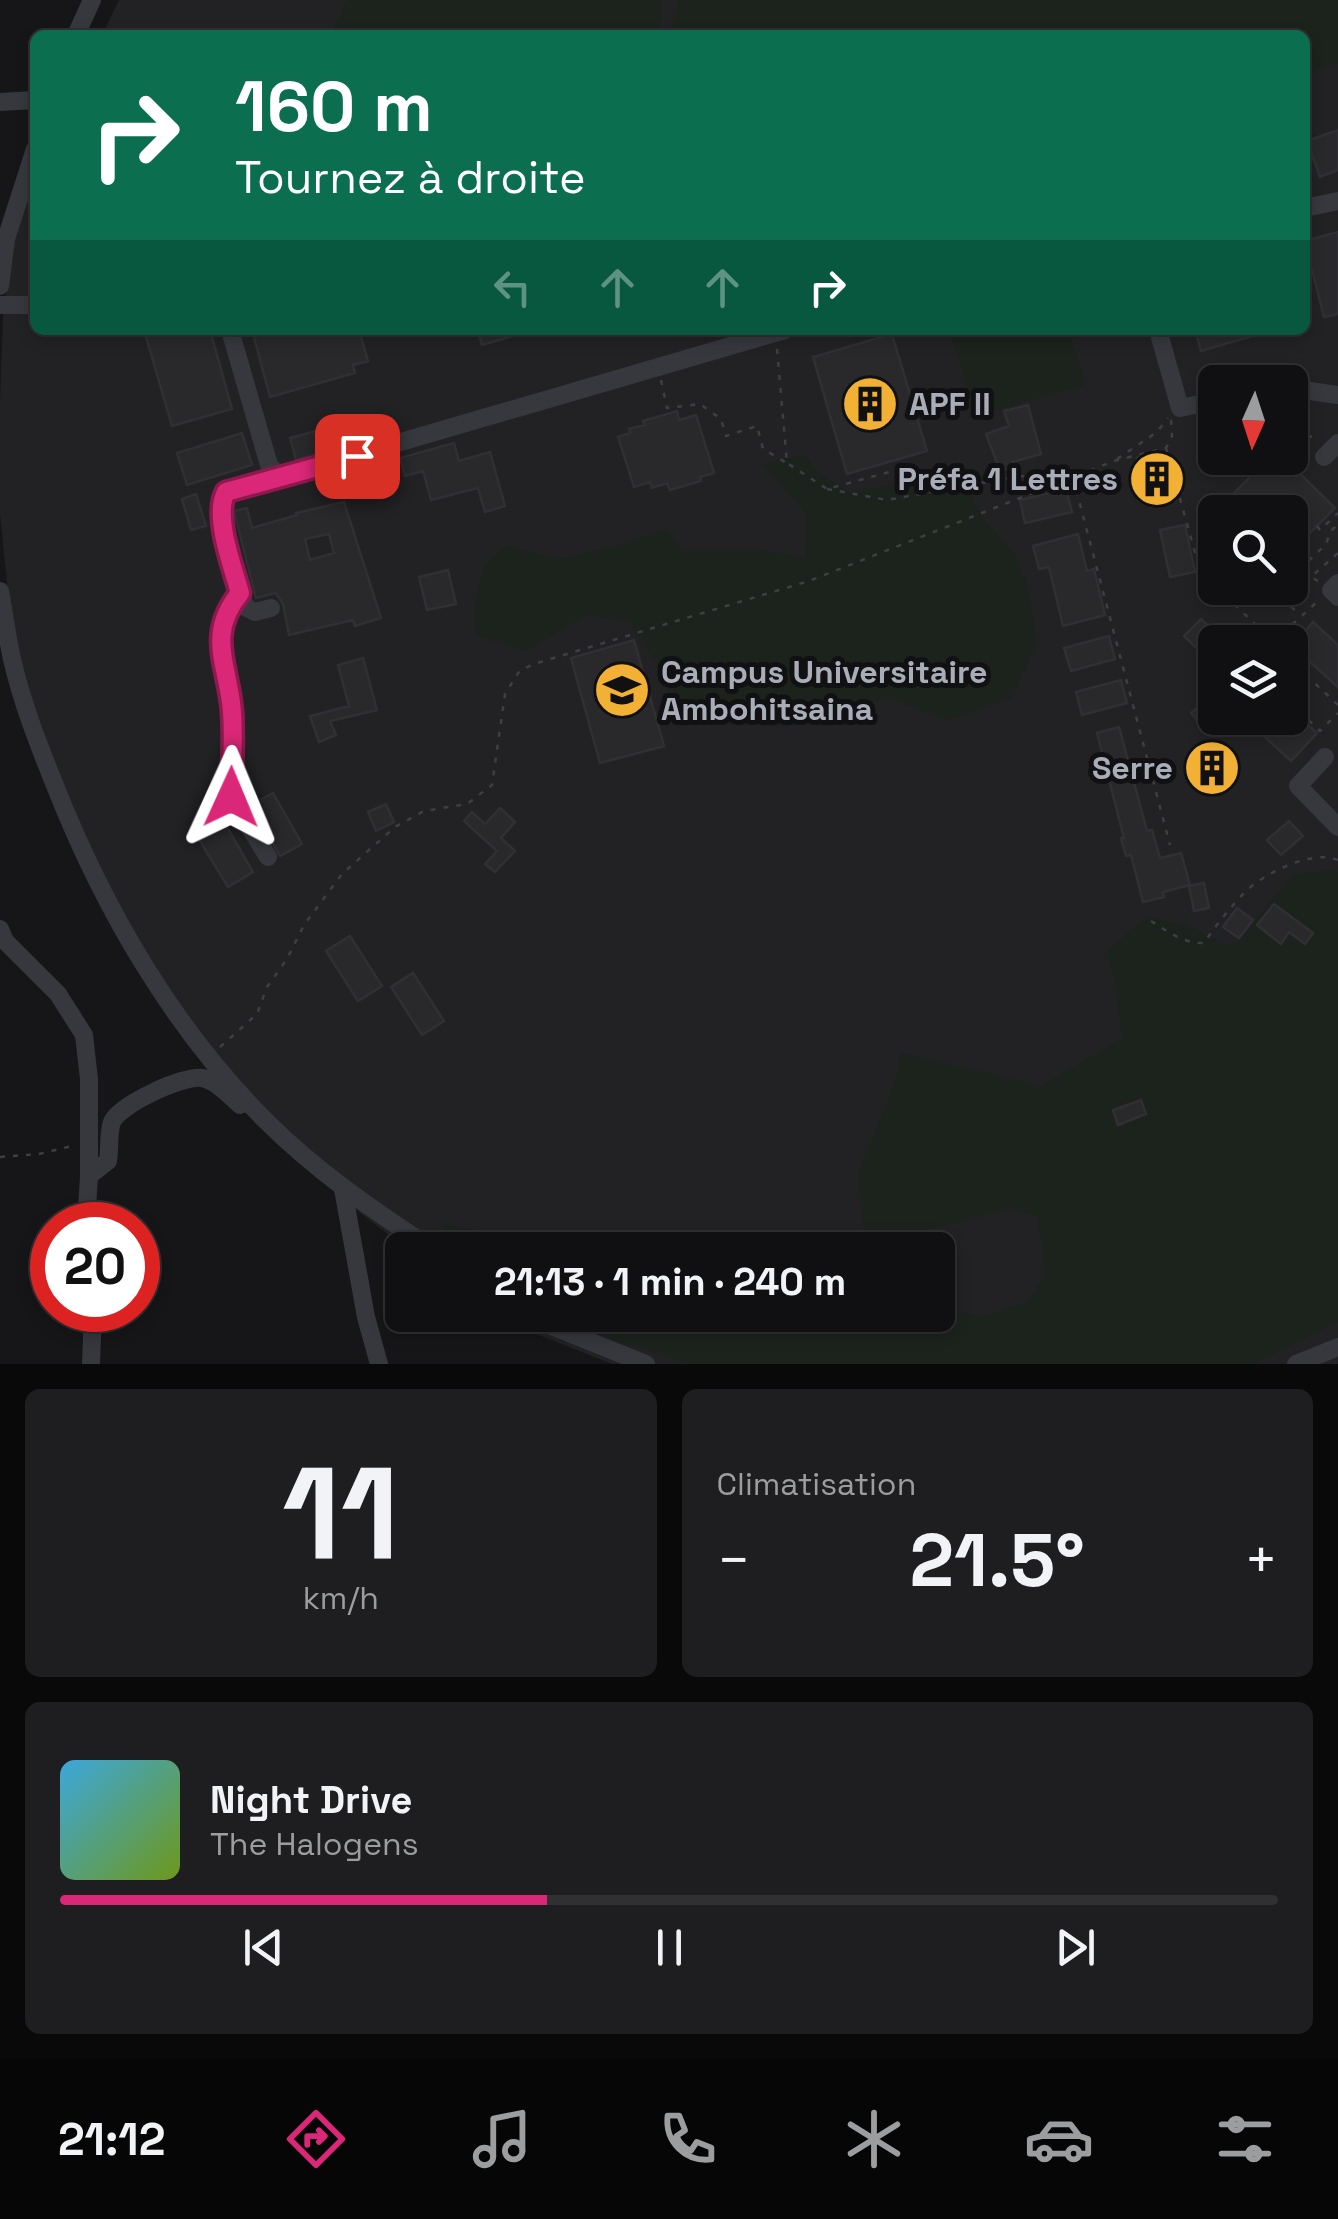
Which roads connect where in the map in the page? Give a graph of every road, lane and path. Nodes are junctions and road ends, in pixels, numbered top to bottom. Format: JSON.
{"nodes":[{"id":1,"x":92,"y":0,"type":"edge"},
{"id":2,"x":78,"y":30,"type":"edge"},
{"id":3,"x":30,"y":100,"type":"edge"},
{"id":4,"x":0,"y":102,"type":"edge"},
{"id":5,"x":30,"y":166,"type":"edge"},
{"id":6,"x":1338,"y":201,"type":"edge"},
{"id":7,"x":1310,"y":207,"type":"edge"},
{"id":8,"x":0,"y":286,"type":"edge"},
{"id":9,"x":0,"y":305,"type":"edge"},
{"id":10,"x":30,"y":306,"type":"edge"},
{"id":11,"x":231,"y":335,"type":"edge"},
{"id":12,"x":766,"y":335,"type":"edge"},
{"id":13,"x":780,"y":335,"type":"edge"},
{"id":14,"x":1159,"y":335,"type":"edge"},
{"id":15,"x":658,"y":367,"type":"junction"},
{"id":16,"x":1308,"y":390,"type":"edge"},
{"id":17,"x":1338,"y":394,"type":"edge"},
{"id":18,"x":1198,"y":404,"type":"edge"},
{"id":19,"x":1331,"y":440,"type":"edge"},
{"id":20,"x":1166,"y":448,"type":"junction"},
{"id":21,"x":1324,"y":457,"type":"dead end"},
{"id":22,"x":1114,"y":461,"type":"junction"},
{"id":23,"x":787,"y":463,"type":"junction"},
{"id":24,"x":893,"y":471,"type":"dead end"},
{"id":25,"x":1073,"y":476,"type":"junction"},
{"id":26,"x":281,"y":478,"type":"junction"},
{"id":27,"x":827,"y":489,"type":"junction"},
{"id":28,"x":1338,"y":513,"type":"edge"},
{"id":29,"x":1338,"y":524,"type":"edge"},
{"id":30,"x":1317,"y":526,"type":"dead end"},
{"id":31,"x":1338,"y":553,"type":"edge"},
{"id":32,"x":1308,"y":561,"type":"edge"},
{"id":33,"x":1336,"y":590,"type":"edge"},
{"id":34,"x":0,"y":591,"type":"edge"},
{"id":35,"x":240,"y":593,"type":"junction"},
{"id":36,"x":1290,"y":605,"type":"edge"},
{"id":37,"x":1310,"y":607,"type":"dead end"},
{"id":38,"x":271,"y":608,"type":"dead end"},
{"id":39,"x":1300,"y":616,"type":"junction"},
{"id":40,"x":1256,"y":625,"type":"edge"},
{"id":41,"x":1291,"y":625,"type":"edge"},
{"id":42,"x":1308,"y":676,"type":"edge"},
{"id":43,"x":1338,"y":705,"type":"edge"},
{"id":44,"x":1338,"y":712,"type":"edge"},
{"id":45,"x":1308,"y":719,"type":"edge"},
{"id":46,"x":1325,"y":758,"type":"dead end"},
{"id":47,"x":1330,"y":807,"type":"edge"},
{"id":48,"x":1338,"y":827,"type":"edge"},
{"id":49,"x":1170,"y":845,"type":"dead end"},
{"id":50,"x":268,"y":857,"type":"dead end"},
{"id":51,"x":1338,"y":860,"type":"edge"},
{"id":52,"x":1150,"y":921,"type":"dead end"},
{"id":53,"x":0,"y":930,"type":"edge"},
{"id":54,"x":209,"y":1057,"type":"junction"},
{"id":55,"x":266,"y":1120,"type":"junction"},
{"id":56,"x":88,"y":1142,"type":"junction"},
{"id":57,"x":0,"y":1157,"type":"edge"},
{"id":58,"x":89,"y":1176,"type":"junction"},
{"id":59,"x":344,"y":1190,"type":"junction"},
{"id":60,"x":87,"y":1202,"type":"edge"},
{"id":61,"x":407,"y":1232,"type":"edge"},
{"id":62,"x":91,"y":1332,"type":"edge"},
{"id":63,"x":566,"y":1332,"type":"edge"},
{"id":64,"x":1338,"y":1347,"type":"edge"},
{"id":65,"x":90,"y":1364,"type":"edge"},
{"id":66,"x":379,"y":1364,"type":"edge"},
{"id":67,"x":646,"y":1364,"type":"edge"},
{"id":68,"x":1296,"y":1364,"type":"edge"}],
"edges":[{"from":1,"to":2,"type":"street"},
{"from":3,"to":4,"type":"street"},
{"from":5,"to":8,"type":"street"},
{"from":6,"to":7,"type":"street"},
{"from":9,"to":10,"type":"street"},
{"from":11,"to":26,"type":"street"},
{"from":12,"to":15,"type":"street"},
{"from":13,"to":23,"type":"path"},
{"from":14,"to":18,"type":"street"},
{"from":15,"to":23,"type":"path"},
{"from":15,"to":26,"type":"street"},
{"from":16,"to":17,"type":"street"},
{"from":19,"to":21,"type":"street"},
{"from":20,"to":22,"type":"path"},
{"from":20,"to":22,"type":"path"},
{"from":20,"to":40,"type":"path"},
{"from":22,"to":25,"type":"path"},
{"from":23,"to":27,"type":"path"},
{"from":24,"to":27,"type":"path"},
{"from":25,"to":27,"type":"path"},
{"from":25,"to":49,"type":"path"},
{"from":25,"to":54,"type":"path"},
{"from":26,"to":35,"type":"street"},
{"from":28,"to":30,"type":"path"},
{"from":29,"to":32,"type":"path"},
{"from":31,"to":33,"type":"path"},
{"from":34,"to":54,"type":"street"},
{"from":35,"to":38,"type":"street"},
{"from":35,"to":50,"type":"street"},
{"from":36,"to":39,"type":"path"},
{"from":37,"to":39,"type":"path"},
{"from":39,"to":41,"type":"path"},
{"from":42,"to":43,"type":"path"},
{"from":44,"to":45,"type":"path"},
{"from":46,"to":47,"type":"street"},
{"from":47,"to":48,"type":"street"},
{"from":51,"to":52,"type":"path"},
{"from":53,"to":56,"type":"street"},
{"from":54,"to":55,"type":"street"},
{"from":55,"to":58,"type":"street"},
{"from":55,"to":59,"type":"street"},
{"from":56,"to":57,"type":"path"},
{"from":56,"to":58,"type":"street"},
{"from":58,"to":60,"type":"street"},
{"from":59,"to":61,"type":"street"},
{"from":59,"to":66,"type":"street"},
{"from":62,"to":65,"type":"street"},
{"from":63,"to":67,"type":"street"},
{"from":64,"to":68,"type":"street"}]}
